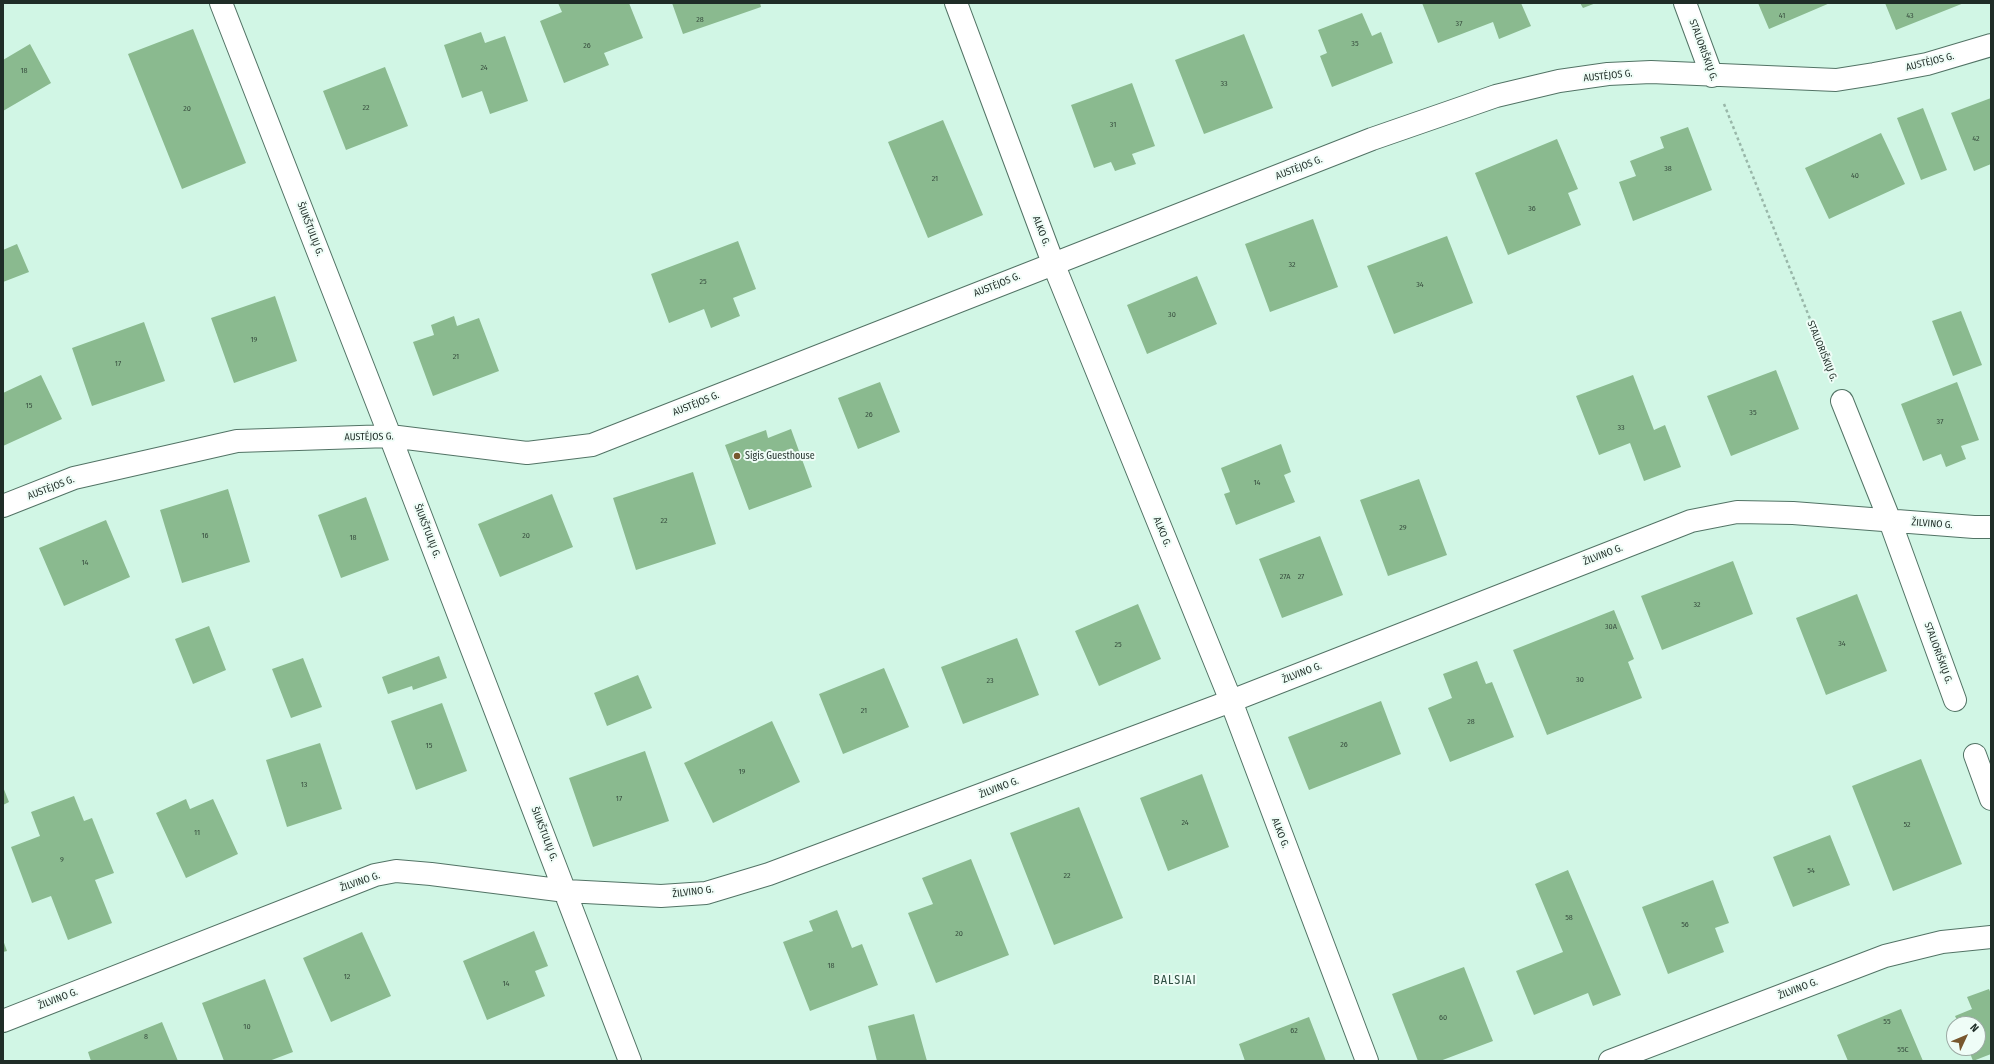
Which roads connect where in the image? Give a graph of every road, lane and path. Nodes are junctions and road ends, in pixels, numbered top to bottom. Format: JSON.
{"nodes":[{"id":1,"x":221,"y":3,"type":"edge"},
{"id":2,"x":956,"y":3,"type":"edge"},
{"id":3,"x":1686,"y":3,"type":"edge"},
{"id":4,"x":1991,"y":45,"type":"edge"},
{"id":5,"x":1712,"y":76,"type":"junction"},
{"id":6,"x":1053,"y":263,"type":"junction"},
{"id":7,"x":1842,"y":401,"type":"joint"},
{"id":8,"x":390,"y":436,"type":"junction"},
{"id":9,"x":3,"y":506,"type":"edge"},
{"id":10,"x":1890,"y":521,"type":"junction"},
{"id":11,"x":1991,"y":527,"type":"edge"},
{"id":12,"x":1955,"y":700,"type":"dead end"},
{"id":13,"x":1230,"y":701,"type":"junction"},
{"id":14,"x":1975,"y":755,"type":"dead end"},
{"id":15,"x":1991,"y":799,"type":"edge"},
{"id":16,"x":566,"y":891,"type":"junction"},
{"id":17,"x":1991,"y":937,"type":"edge"},
{"id":18,"x":3,"y":1021,"type":"edge"},
{"id":19,"x":630,"y":1061,"type":"edge"},
{"id":20,"x":1367,"y":1061,"type":"edge"},
{"id":21,"x":1610,"y":1061,"type":"edge"}],
"edges":[{"from":1,"to":8,"type":"street","name":"ŠIUKŠTULIŲ G."},
{"from":2,"to":6,"type":"street","name":"ALKO G."},
{"from":3,"to":5,"type":"street","name":"STALIORIŠKIŲ G."},
{"from":4,"to":5,"type":"street","name":"AUSTĖJOS G."},
{"from":5,"to":6,"type":"street","name":"AUSTĖJOS G."},
{"from":5,"to":7,"type":"path","name":"STALIORIŠKIŲ G."},
{"from":6,"to":8,"type":"street","name":"AUSTĖJOS G."},
{"from":6,"to":13,"type":"street","name":"ALKO G."},
{"from":7,"to":10,"type":"street","name":"STALIORIŠKIŲ G."},
{"from":8,"to":9,"type":"street","name":"AUSTĖJOS G."},
{"from":8,"to":16,"type":"street","name":"ŠIUKŠTULIŲ G."},
{"from":10,"to":11,"type":"street","name":"ŽILVINO G."},
{"from":10,"to":12,"type":"street","name":"STALIORIŠKIŲ G."},
{"from":10,"to":13,"type":"street","name":"ŽILVINO G."},
{"from":13,"to":16,"type":"street","name":"ŽILVINO G."},
{"from":13,"to":20,"type":"street","name":"ALKO G."},
{"from":14,"to":15,"type":"street"},
{"from":16,"to":18,"type":"street","name":"ŽILVINO G."},
{"from":16,"to":19,"type":"street","name":"ŠIUKŠTULIŲ G."},
{"from":17,"to":21,"type":"street","name":"ŽILVINO G."}]}
